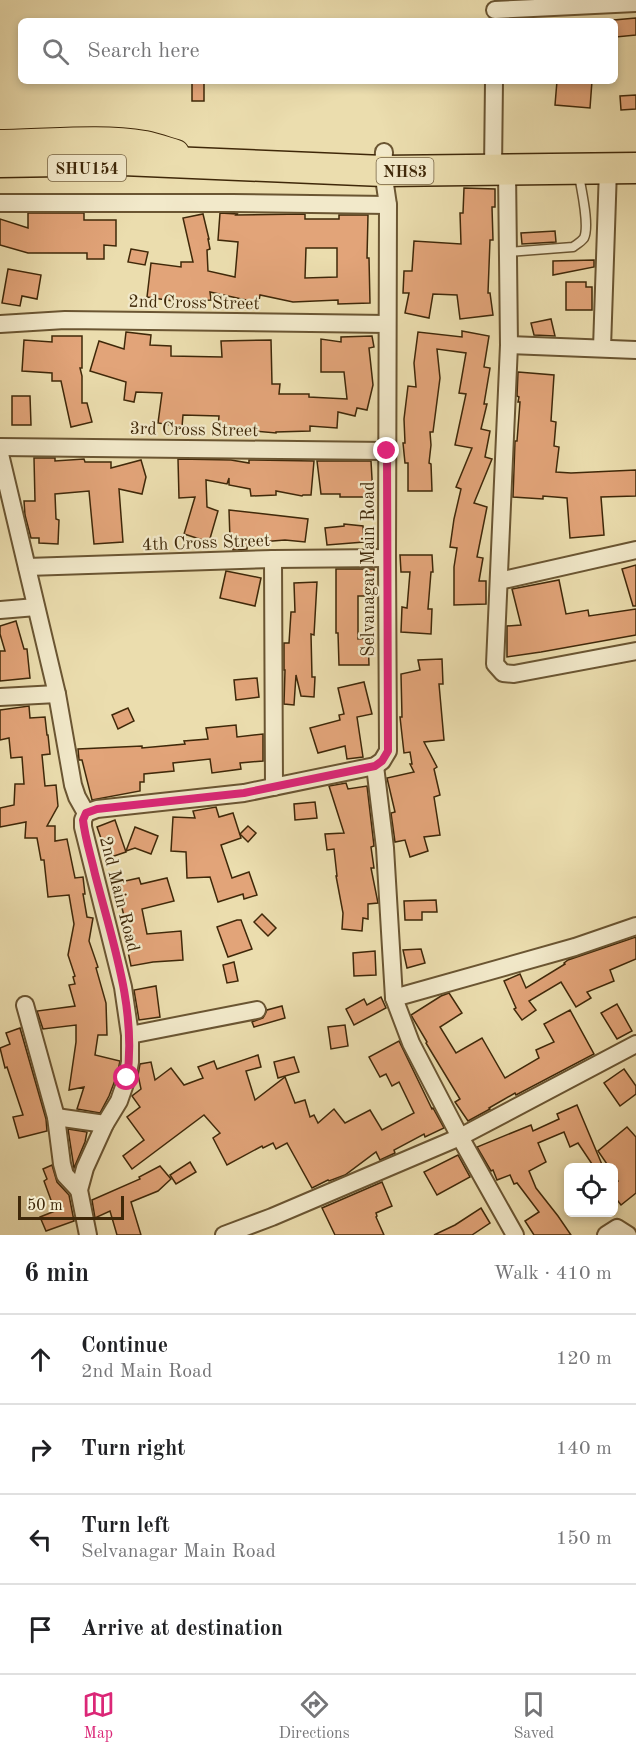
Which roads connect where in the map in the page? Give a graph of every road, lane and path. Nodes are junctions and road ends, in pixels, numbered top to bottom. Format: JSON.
{"nodes":[{"id":1,"x":636,"y":3,"type":"edge"},
{"id":2,"x":495,"y":10,"type":"edge"},
{"id":3,"x":494,"y":84,"type":"edge"},
{"id":4,"x":0,"y":143,"type":"edge"},
{"id":5,"x":636,"y":153,"type":"edge"},
{"id":6,"x":0,"y":154,"type":"edge"},
{"id":7,"x":123,"y":156,"type":"junction"},
{"id":8,"x":175,"y":157,"type":"junction"},
{"id":9,"x":0,"y":162,"type":"edge"},
{"id":10,"x":383,"y":162,"type":"junction"},
{"id":11,"x":498,"y":164,"type":"junction"},
{"id":12,"x":607,"y":169,"type":"edge"},
{"id":13,"x":0,"y":175,"type":"edge"},
{"id":14,"x":0,"y":203,"type":"edge"},
{"id":15,"x":388,"y":205,"type":"junction"},
{"id":16,"x":508,"y":252,"type":"junction"},
{"id":17,"x":0,"y":324,"type":"edge"},
{"id":18,"x":387,"y":324,"type":"junction"},
{"id":19,"x":509,"y":345,"type":"junction"},
{"id":20,"x":602,"y":348,"type":"junction"},
{"id":21,"x":636,"y":350,"type":"edge"},
{"id":22,"x":0,"y":447,"type":"edge"},
{"id":23,"x":387,"y":451,"type":"junction"},
{"id":24,"x":0,"y":454,"type":"edge"},
{"id":25,"x":636,"y":550,"type":"edge"},
{"id":26,"x":387,"y":558,"type":"junction"},
{"id":27,"x":273,"y":559,"type":"junction"},
{"id":28,"x":27,"y":567,"type":"junction"},
{"id":29,"x":499,"y":581,"type":"junction"},
{"id":30,"x":36,"y":607,"type":"junction"},
{"id":31,"x":0,"y":610,"type":"edge"},
{"id":32,"x":636,"y":651,"type":"edge"},
{"id":33,"x":57,"y":694,"type":"junction"},
{"id":34,"x":0,"y":697,"type":"edge"},
{"id":35,"x":375,"y":766,"type":"junction"},
{"id":36,"x":274,"y":787,"type":"junction"},
{"id":37,"x":86,"y":813,"type":"junction"},
{"id":38,"x":636,"y":926,"type":"edge"},
{"id":39,"x":394,"y":998,"type":"junction"},
{"id":40,"x":25,"y":1005,"type":"dead end"},
{"id":41,"x":257,"y":1010,"type":"dead end"},
{"id":42,"x":130,"y":1035,"type":"junction"},
{"id":43,"x":636,"y":1044,"type":"edge"},
{"id":44,"x":56,"y":1117,"type":"junction"},
{"id":45,"x":105,"y":1124,"type":"junction"},
{"id":46,"x":460,"y":1137,"type":"junction"},
{"id":47,"x":79,"y":1190,"type":"junction"},
{"id":48,"x":510,"y":1234,"type":"edge"},
{"id":49,"x":88,"y":1235,"type":"edge"},
{"id":50,"x":224,"y":1235,"type":"edge"},
{"id":51,"x":606,"y":1235,"type":"edge"},
{"id":52,"x":628,"y":1235,"type":"edge"}],
"edges":[{"from":1,"to":2,"type":"street"},
{"from":3,"to":11,"type":"street"},
{"from":4,"to":8,"type":"main road","number":"NH83"},
{"from":5,"to":11,"type":"highway","number":"NH83"},
{"from":6,"to":7,"type":"highway"},
{"from":7,"to":8,"type":"highway"},
{"from":7,"to":9,"type":"highway"},
{"from":8,"to":10,"type":"highway","number":"NH83"},
{"from":8,"to":13,"type":"main road","number":"SHU154"},
{"from":10,"to":11,"type":"highway","number":"NH83"},
{"from":10,"to":15,"type":"street","name":"Selvanagar Main Road"},
{"from":11,"to":12,"type":"highway","number":"NH83"},
{"from":11,"to":16,"type":"street"},
{"from":12,"to":16,"type":"lane"},
{"from":12,"to":20,"type":"street"},
{"from":14,"to":15,"type":"street"},
{"from":15,"to":18,"type":"street","name":"Selvanagar Main Road"},
{"from":16,"to":19,"type":"street"},
{"from":17,"to":18,"type":"street","name":"2nd Cross Street"},
{"from":18,"to":23,"type":"street","name":"Selvanagar Main Road"},
{"from":19,"to":20,"type":"street"},
{"from":19,"to":29,"type":"street"},
{"from":20,"to":21,"type":"street"},
{"from":22,"to":23,"type":"street","name":"3rd Cross Street"},
{"from":23,"to":26,"type":"street","name":"Selvanagar Main Road"},
{"from":24,"to":28,"type":"street","name":"2nd Main Road"},
{"from":25,"to":29,"type":"street"},
{"from":26,"to":27,"type":"street","name":"4th Cross Street"},
{"from":26,"to":35,"type":"street","name":"Selvanagar Main Road"},
{"from":27,"to":28,"type":"street","name":"4th Cross Street"},
{"from":27,"to":36,"type":"street"},
{"from":28,"to":30,"type":"street","name":"2nd Main Road"},
{"from":29,"to":32,"type":"street"},
{"from":30,"to":31,"type":"street"},
{"from":30,"to":33,"type":"street","name":"2nd Main Road"},
{"from":33,"to":34,"type":"street"},
{"from":33,"to":37,"type":"street","name":"2nd Main Road"},
{"from":35,"to":36,"type":"street"},
{"from":35,"to":39,"type":"street"},
{"from":36,"to":37,"type":"street"},
{"from":37,"to":42,"type":"street","name":"2nd Main Road"},
{"from":38,"to":39,"type":"street"},
{"from":39,"to":46,"type":"street"},
{"from":40,"to":44,"type":"street"},
{"from":41,"to":42,"type":"street"},
{"from":42,"to":45,"type":"street","name":"2nd Main Road"},
{"from":43,"to":46,"type":"street"},
{"from":44,"to":45,"type":"street"},
{"from":44,"to":47,"type":"street"},
{"from":45,"to":47,"type":"street","name":"2nd Main Road"},
{"from":46,"to":48,"type":"street"},
{"from":46,"to":50,"type":"street"},
{"from":47,"to":49,"type":"street","name":"2nd Main Road"},
{"from":51,"to":52,"type":"street"}]}
